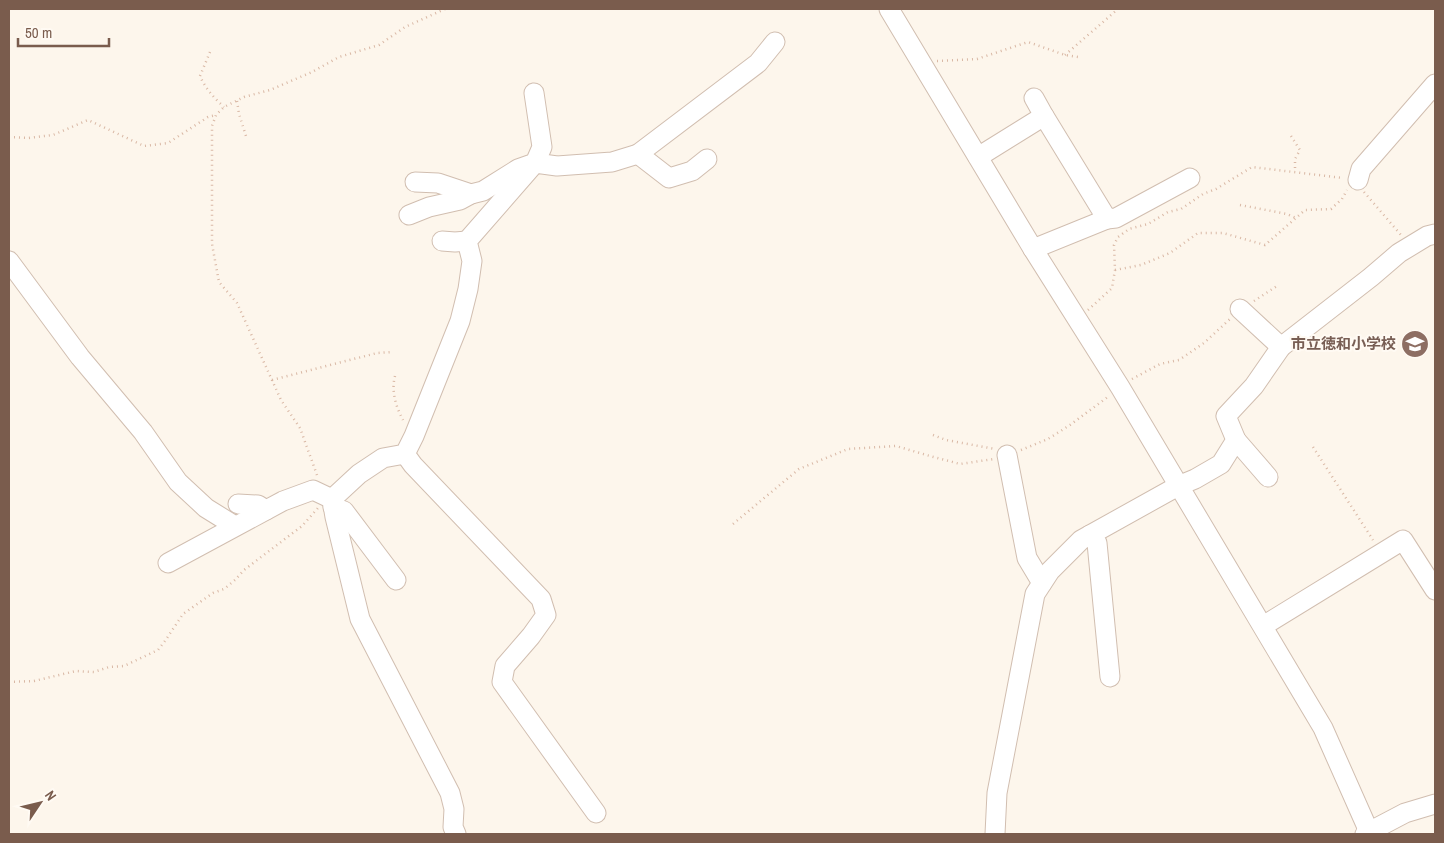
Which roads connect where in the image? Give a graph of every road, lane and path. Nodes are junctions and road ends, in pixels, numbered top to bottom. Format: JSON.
{"nodes":[{"id":1,"x":445,"y":9,"type":"edge"},
{"id":2,"x":889,"y":9,"type":"edge"},
{"id":3,"x":1118,"y":9,"type":"edge"},
{"id":4,"x":775,"y":42,"type":"dead end"},
{"id":5,"x":210,"y":52,"type":"dead end"},
{"id":6,"x":1065,"y":55,"type":"junction"},
{"id":7,"x":1078,"y":57,"type":"dead end"},
{"id":8,"x":920,"y":60,"type":"junction"},
{"id":9,"x":1435,"y":84,"type":"edge"},
{"id":10,"x":534,"y":93,"type":"dead end"},
{"id":11,"x":1034,"y":98,"type":"dead end"},
{"id":12,"x":237,"y":101,"type":"junction"},
{"id":13,"x":224,"y":107,"type":"junction"},
{"id":14,"x":216,"y":115,"type":"junction"},
{"id":15,"x":1044,"y":116,"type":"junction"},
{"id":16,"x":246,"y":136,"type":"dead end"},
{"id":17,"x":1291,"y":136,"type":"dead end"},
{"id":18,"x":9,"y":137,"type":"edge"},
{"id":19,"x":638,"y":154,"type":"junction"},
{"id":20,"x":978,"y":156,"type":"junction"},
{"id":21,"x":707,"y":159,"type":"dead end"},
{"id":22,"x":535,"y":164,"type":"junction"},
{"id":23,"x":1295,"y":172,"type":"junction"},
{"id":24,"x":1190,"y":178,"type":"dead end"},
{"id":25,"x":1358,"y":180,"type":"junction"},
{"id":26,"x":415,"y":182,"type":"dead end"},
{"id":27,"x":471,"y":194,"type":"junction"},
{"id":28,"x":1240,"y":205,"type":"dead end"},
{"id":29,"x":408,"y":215,"type":"dead end"},
{"id":30,"x":1296,"y":218,"type":"junction"},
{"id":31,"x":1107,"y":219,"type":"junction"},
{"id":32,"x":1435,"y":234,"type":"edge"},
{"id":33,"x":1402,"y":235,"type":"dead end"},
{"id":34,"x":442,"y":241,"type":"dead end"},
{"id":35,"x":467,"y":241,"type":"junction"},
{"id":36,"x":1033,"y":249,"type":"junction"},
{"id":37,"x":9,"y":261,"type":"edge"},
{"id":38,"x":1115,"y":270,"type":"junction"},
{"id":39,"x":1277,"y":286,"type":"dead end"},
{"id":40,"x":1240,"y":309,"type":"junction"},
{"id":41,"x":1078,"y":320,"type":"junction"},
{"id":42,"x":1281,"y":347,"type":"junction"},
{"id":43,"x":393,"y":352,"type":"dead end"},
{"id":44,"x":395,"y":376,"type":"dead end"},
{"id":45,"x":272,"y":380,"type":"junction"},
{"id":46,"x":1120,"y":387,"type":"junction"},
{"id":47,"x":933,"y":435,"type":"dead end"},
{"id":48,"x":414,"y":436,"type":"junction"},
{"id":49,"x":1236,"y":440,"type":"junction"},
{"id":50,"x":1313,"y":447,"type":"dead end"},
{"id":51,"x":405,"y":454,"type":"junction"},
{"id":52,"x":1007,"y":455,"type":"junction"},
{"id":53,"x":317,"y":475,"type":"dead end"},
{"id":54,"x":1268,"y":477,"type":"dead end"},
{"id":55,"x":1178,"y":486,"type":"junction"},
{"id":56,"x":332,"y":503,"type":"junction"},
{"id":57,"x":238,"y":504,"type":"dead end"},
{"id":58,"x":266,"y":510,"type":"junction"},
{"id":59,"x":733,"y":524,"type":"dead end"},
{"id":60,"x":235,"y":526,"type":"junction"},
{"id":61,"x":1090,"y":535,"type":"junction"},
{"id":62,"x":1381,"y":554,"type":"junction"},
{"id":63,"x":168,"y":563,"type":"dead end"},
{"id":64,"x":396,"y":580,"type":"dead end"},
{"id":65,"x":1042,"y":583,"type":"junction"},
{"id":66,"x":1435,"y":590,"type":"edge"},
{"id":67,"x":1263,"y":626,"type":"junction"},
{"id":68,"x":1110,"y":677,"type":"dead end"},
{"id":69,"x":9,"y":682,"type":"edge"},
{"id":70,"x":1435,"y":804,"type":"edge"},
{"id":71,"x":596,"y":813,"type":"dead end"},
{"id":72,"x":1368,"y":833,"type":"edge"},
{"id":73,"x":456,"y":834,"type":"edge"},
{"id":74,"x":995,"y":834,"type":"edge"}],
"edges":[{"from":1,"to":12,"type":"path"},
{"from":2,"to":8,"type":"street"},
{"from":3,"to":6,"type":"path"},
{"from":4,"to":19,"type":"street"},
{"from":5,"to":13,"type":"path"},
{"from":6,"to":7,"type":"path"},
{"from":6,"to":8,"type":"path"},
{"from":8,"to":20,"type":"street"},
{"from":9,"to":25,"type":"street"},
{"from":10,"to":22,"type":"street"},
{"from":11,"to":15,"type":"street"},
{"from":12,"to":13,"type":"path"},
{"from":12,"to":16,"type":"path"},
{"from":13,"to":14,"type":"path"},
{"from":14,"to":18,"type":"path"},
{"from":14,"to":45,"type":"path"},
{"from":15,"to":20,"type":"street"},
{"from":15,"to":31,"type":"street"},
{"from":17,"to":23,"type":"path"},
{"from":19,"to":21,"type":"street"},
{"from":19,"to":22,"type":"street"},
{"from":20,"to":36,"type":"street"},
{"from":22,"to":27,"type":"street"},
{"from":22,"to":35,"type":"street"},
{"from":23,"to":25,"type":"path"},
{"from":23,"to":38,"type":"path"},
{"from":24,"to":31,"type":"street"},
{"from":25,"to":30,"type":"path"},
{"from":25,"to":33,"type":"path"},
{"from":26,"to":27,"type":"street"},
{"from":27,"to":29,"type":"street"},
{"from":28,"to":30,"type":"path"},
{"from":30,"to":38,"type":"path"},
{"from":31,"to":36,"type":"street"},
{"from":32,"to":42,"type":"street"},
{"from":34,"to":35,"type":"street"},
{"from":35,"to":48,"type":"street"},
{"from":36,"to":41,"type":"street"},
{"from":37,"to":60,"type":"street"},
{"from":38,"to":41,"type":"path"},
{"from":39,"to":40,"type":"path"},
{"from":40,"to":42,"type":"street"},
{"from":40,"to":46,"type":"path"},
{"from":41,"to":46,"type":"street"},
{"from":42,"to":49,"type":"street"},
{"from":43,"to":45,"type":"path"},
{"from":44,"to":48,"type":"path"},
{"from":45,"to":53,"type":"path"},
{"from":46,"to":52,"type":"path"},
{"from":46,"to":55,"type":"street"},
{"from":47,"to":52,"type":"path"},
{"from":48,"to":51,"type":"street"},
{"from":49,"to":54,"type":"street"},
{"from":49,"to":55,"type":"street"},
{"from":50,"to":62,"type":"path"},
{"from":51,"to":56,"type":"street"},
{"from":51,"to":71,"type":"street"},
{"from":52,"to":59,"type":"path"},
{"from":52,"to":65,"type":"street"},
{"from":55,"to":61,"type":"street"},
{"from":55,"to":67,"type":"street"},
{"from":56,"to":58,"type":"street"},
{"from":56,"to":64,"type":"street"},
{"from":56,"to":69,"type":"path"},
{"from":56,"to":73,"type":"street"},
{"from":57,"to":58,"type":"street"},
{"from":58,"to":60,"type":"street"},
{"from":60,"to":63,"type":"street"},
{"from":61,"to":65,"type":"street"},
{"from":61,"to":68,"type":"street"},
{"from":62,"to":66,"type":"street"},
{"from":62,"to":67,"type":"street"},
{"from":65,"to":74,"type":"street"},
{"from":67,"to":72,"type":"street"},
{"from":70,"to":72,"type":"street"}]}
